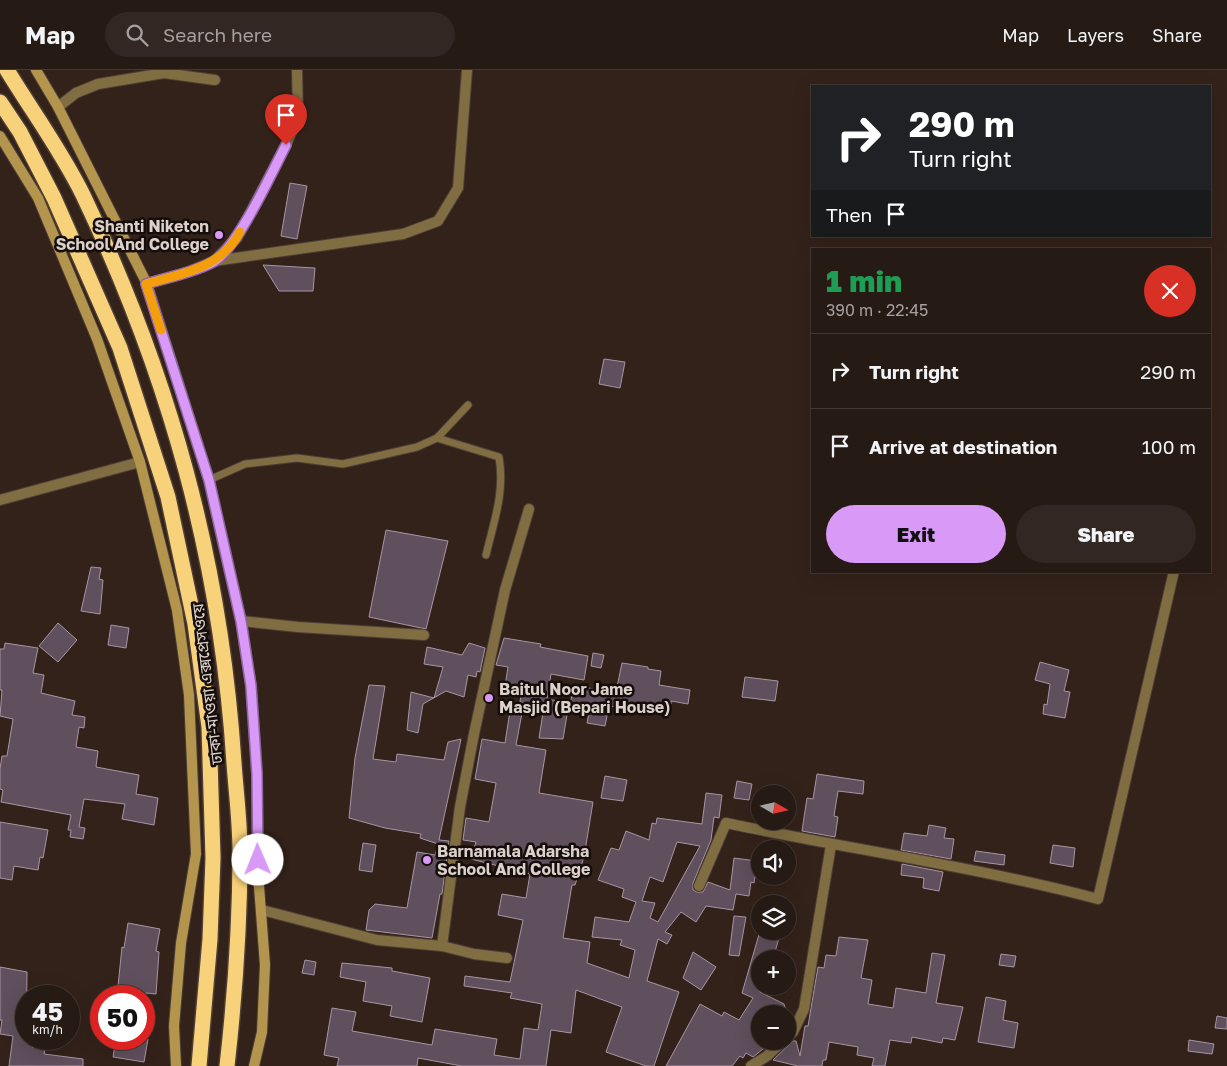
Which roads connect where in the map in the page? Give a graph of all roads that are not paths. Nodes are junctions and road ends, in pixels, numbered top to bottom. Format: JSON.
{"nodes":[{"id":1,"x":7,"y":70,"type":"edge"},
{"id":2,"x":36,"y":70,"type":"edge"},
{"id":3,"x":297,"y":70,"type":"edge"},
{"id":4,"x":468,"y":70,"type":"edge"},
{"id":5,"x":215,"y":80,"type":"dead end"},
{"id":6,"x":0,"y":102,"type":"edge"},
{"id":7,"x":58,"y":107,"type":"junction"},
{"id":8,"x":0,"y":136,"type":"edge"},
{"id":9,"x":214,"y":261,"type":"junction"},
{"id":10,"x":146,"y":284,"type":"junction"},
{"id":11,"x":468,"y":405,"type":"dead end"},
{"id":12,"x":437,"y":438,"type":"junction"},
{"id":13,"x":140,"y":462,"type":"junction"},
{"id":14,"x":209,"y":480,"type":"junction"},
{"id":15,"x":0,"y":500,"type":"edge"},
{"id":16,"x":529,"y":510,"type":"dead end"},
{"id":17,"x":486,"y":555,"type":"dead end"},
{"id":18,"x":1174,"y":573,"type":"edge"},
{"id":19,"x":241,"y":621,"type":"junction"},
{"id":20,"x":424,"y":635,"type":"dead end"},
{"id":21,"x":831,"y":845,"type":"junction"},
{"id":22,"x":699,"y":886,"type":"dead end"},
{"id":23,"x":262,"y":910,"type":"junction"},
{"id":24,"x":442,"y":946,"type":"junction"},
{"id":25,"x":507,"y":958,"type":"dead end"},
{"id":26,"x":796,"y":1026,"type":"edge"},
{"id":27,"x":773,"y":1050,"type":"edge"},
{"id":28,"x":176,"y":1066,"type":"edge"},
{"id":29,"x":199,"y":1066,"type":"edge"},
{"id":30,"x":227,"y":1066,"type":"edge"},
{"id":31,"x":254,"y":1066,"type":"edge"},
{"id":32,"x":751,"y":1066,"type":"edge"}],
"edges":[{"from":1,"to":30,"type":"highway","name":"ঢাকা-মাওয়া এক্সপ্রেসওয়ে"},
{"from":2,"to":7,"type":"main road"},
{"from":3,"to":9,"type":"street"},
{"from":4,"to":9,"type":"street"},
{"from":5,"to":7,"type":"street"},
{"from":6,"to":29,"type":"highway","name":"ঢাকা-মাওয়া এক্সপ্রেসওয়ে"},
{"from":7,"to":10,"type":"main road"},
{"from":8,"to":13,"type":"main road"},
{"from":9,"to":10,"type":"street"},
{"from":10,"to":14,"type":"main road"},
{"from":11,"to":12,"type":"lane"},
{"from":12,"to":14,"type":"lane"},
{"from":12,"to":17,"type":"lane"},
{"from":13,"to":15,"type":"street"},
{"from":13,"to":28,"type":"main road"},
{"from":14,"to":19,"type":"main road"},
{"from":16,"to":24,"type":"street"},
{"from":18,"to":21,"type":"street"},
{"from":19,"to":20,"type":"street"},
{"from":19,"to":23,"type":"main road"},
{"from":21,"to":22,"type":"street"},
{"from":21,"to":26,"type":"street"},
{"from":23,"to":24,"type":"street"},
{"from":23,"to":31,"type":"main road"},
{"from":24,"to":25,"type":"street"},
{"from":27,"to":32,"type":"street"}]}
